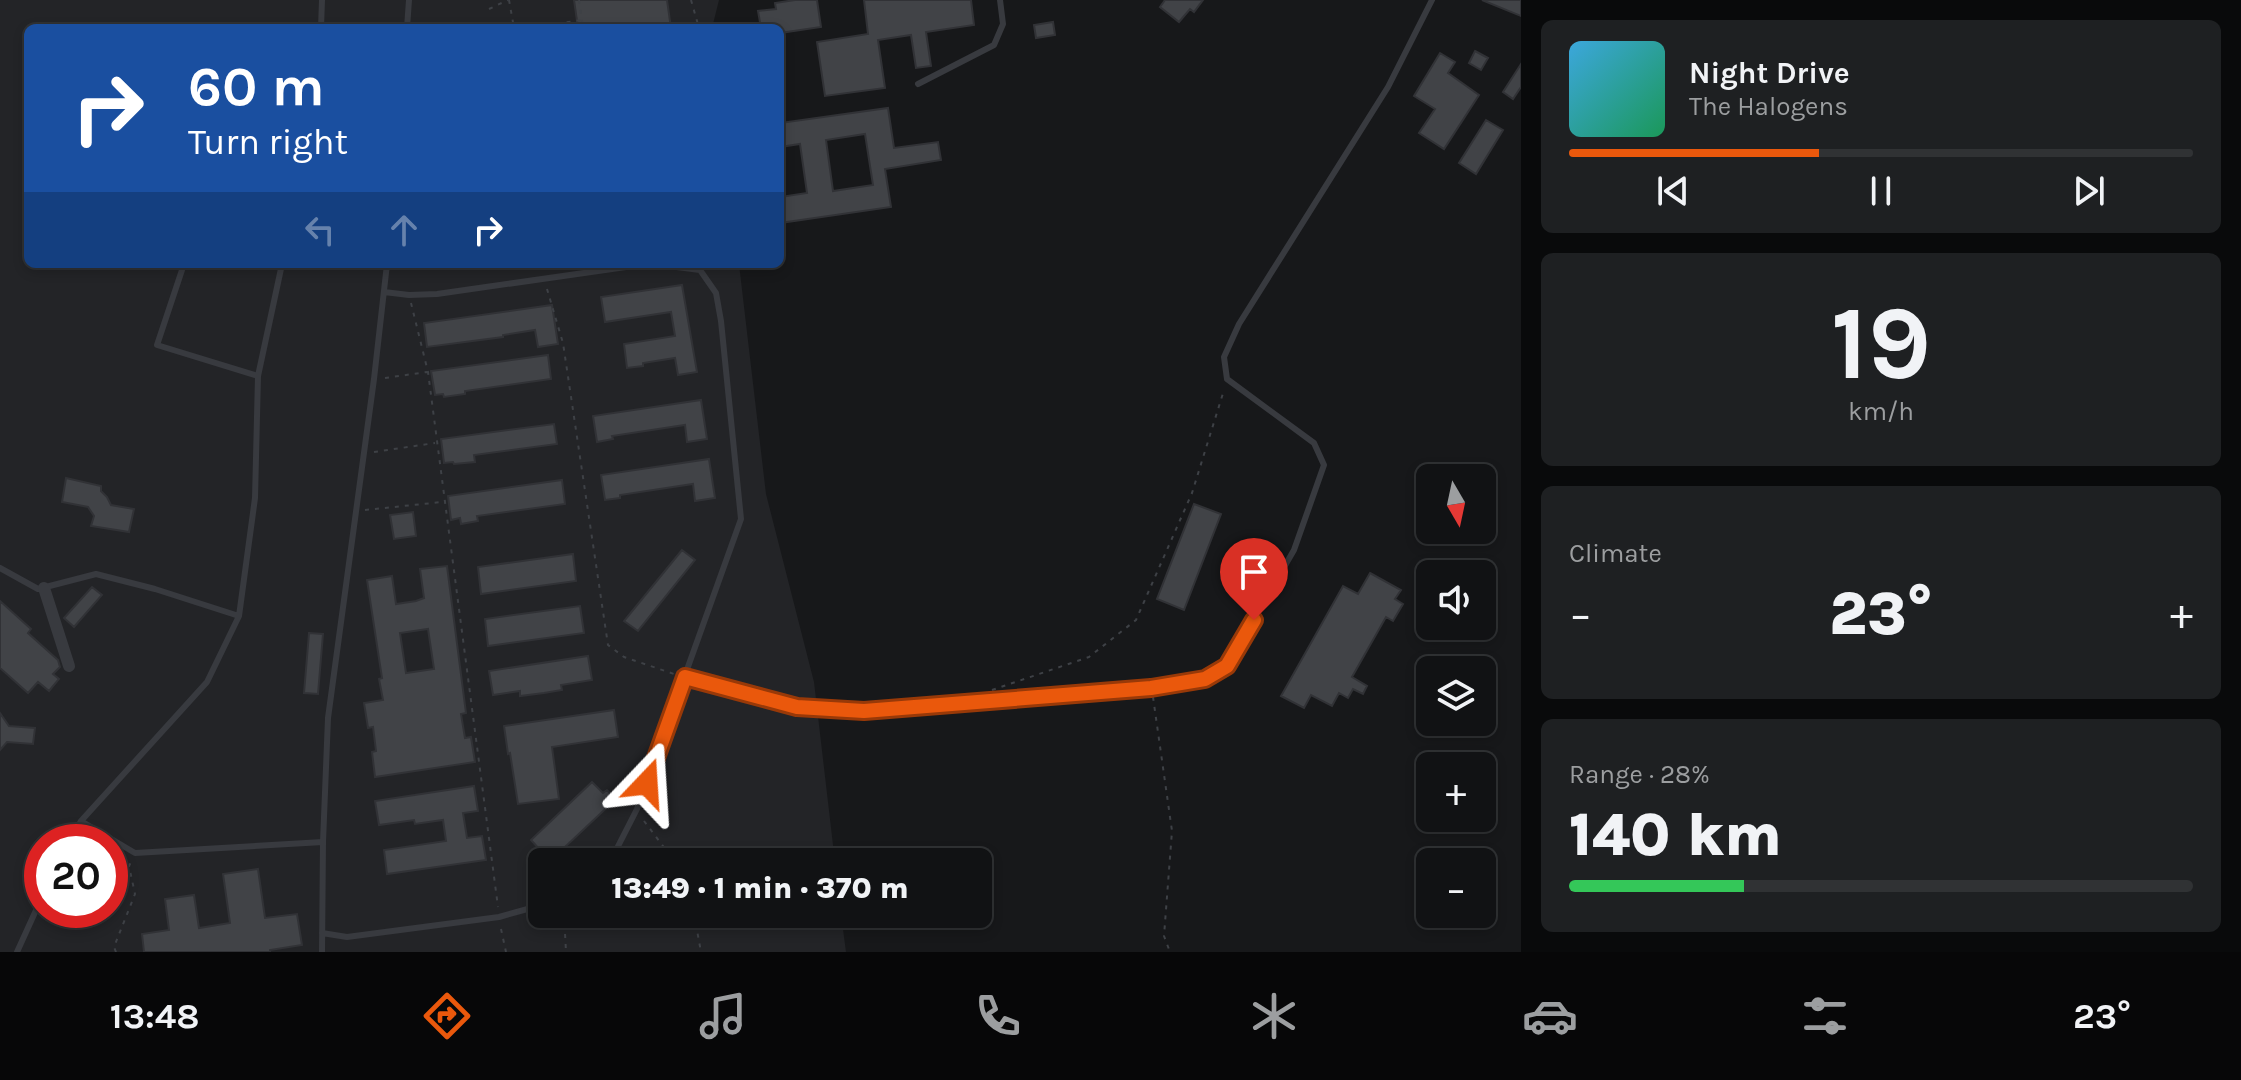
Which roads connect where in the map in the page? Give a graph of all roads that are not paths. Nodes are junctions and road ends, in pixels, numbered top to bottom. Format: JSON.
{"nodes":[{"id":1,"x":322,"y":0,"type":"edge"},
{"id":2,"x":409,"y":0,"type":"edge"},
{"id":3,"x":1000,"y":0,"type":"edge"},
{"id":4,"x":1432,"y":0,"type":"edge"},
{"id":5,"x":321,"y":24,"type":"edge"},
{"id":6,"x":407,"y":24,"type":"edge"},
{"id":7,"x":918,"y":84,"type":"dead end"},
{"id":8,"x":183,"y":268,"type":"edge"},
{"id":9,"x":281,"y":268,"type":"edge"},
{"id":10,"x":387,"y":268,"type":"edge"},
{"id":11,"x":620,"y":268,"type":"edge"},
{"id":12,"x":684,"y":268,"type":"edge"},
{"id":13,"x":384,"y":292,"type":"junction"},
{"id":14,"x":258,"y":376,"type":"junction"},
{"id":15,"x":0,"y":568,"type":"edge"},
{"id":16,"x":44,"y":588,"type":"junction"},
{"id":17,"x":239,"y":616,"type":"junction"},
{"id":18,"x":69,"y":666,"type":"dead end"},
{"id":19,"x":685,"y":677,"type":"junction"},
{"id":20,"x":81,"y":821,"type":"junction"},
{"id":21,"x":79,"y":824,"type":"edge"},
{"id":22,"x":323,"y":842,"type":"junction"},
{"id":23,"x":617,"y":848,"type":"edge"},
{"id":24,"x":528,"y":909,"type":"edge"},
{"id":25,"x":28,"y":928,"type":"edge"},
{"id":26,"x":322,"y":933,"type":"junction"},
{"id":27,"x":17,"y":952,"type":"edge"},
{"id":28,"x":322,"y":952,"type":"edge"}],
"edges":[{"from":1,"to":5,"type":"lane"},
{"from":2,"to":6,"type":"lane"},
{"from":3,"to":7,"type":"lane"},
{"from":4,"to":19,"type":"lane"},
{"from":8,"to":14,"type":"lane"},
{"from":9,"to":14,"type":"lane"},
{"from":10,"to":13,"type":"lane"},
{"from":11,"to":13,"type":"lane"},
{"from":12,"to":19,"type":"lane"},
{"from":13,"to":22,"type":"lane"},
{"from":14,"to":17,"type":"lane"},
{"from":15,"to":16,"type":"lane"},
{"from":16,"to":17,"type":"lane"},
{"from":16,"to":18,"type":"street"},
{"from":17,"to":20,"type":"lane"},
{"from":19,"to":23,"type":"lane"},
{"from":20,"to":21,"type":"lane"},
{"from":20,"to":22,"type":"lane"},
{"from":22,"to":26,"type":"lane"},
{"from":24,"to":26,"type":"lane"},
{"from":25,"to":27,"type":"lane"},
{"from":26,"to":28,"type":"lane"}]}
